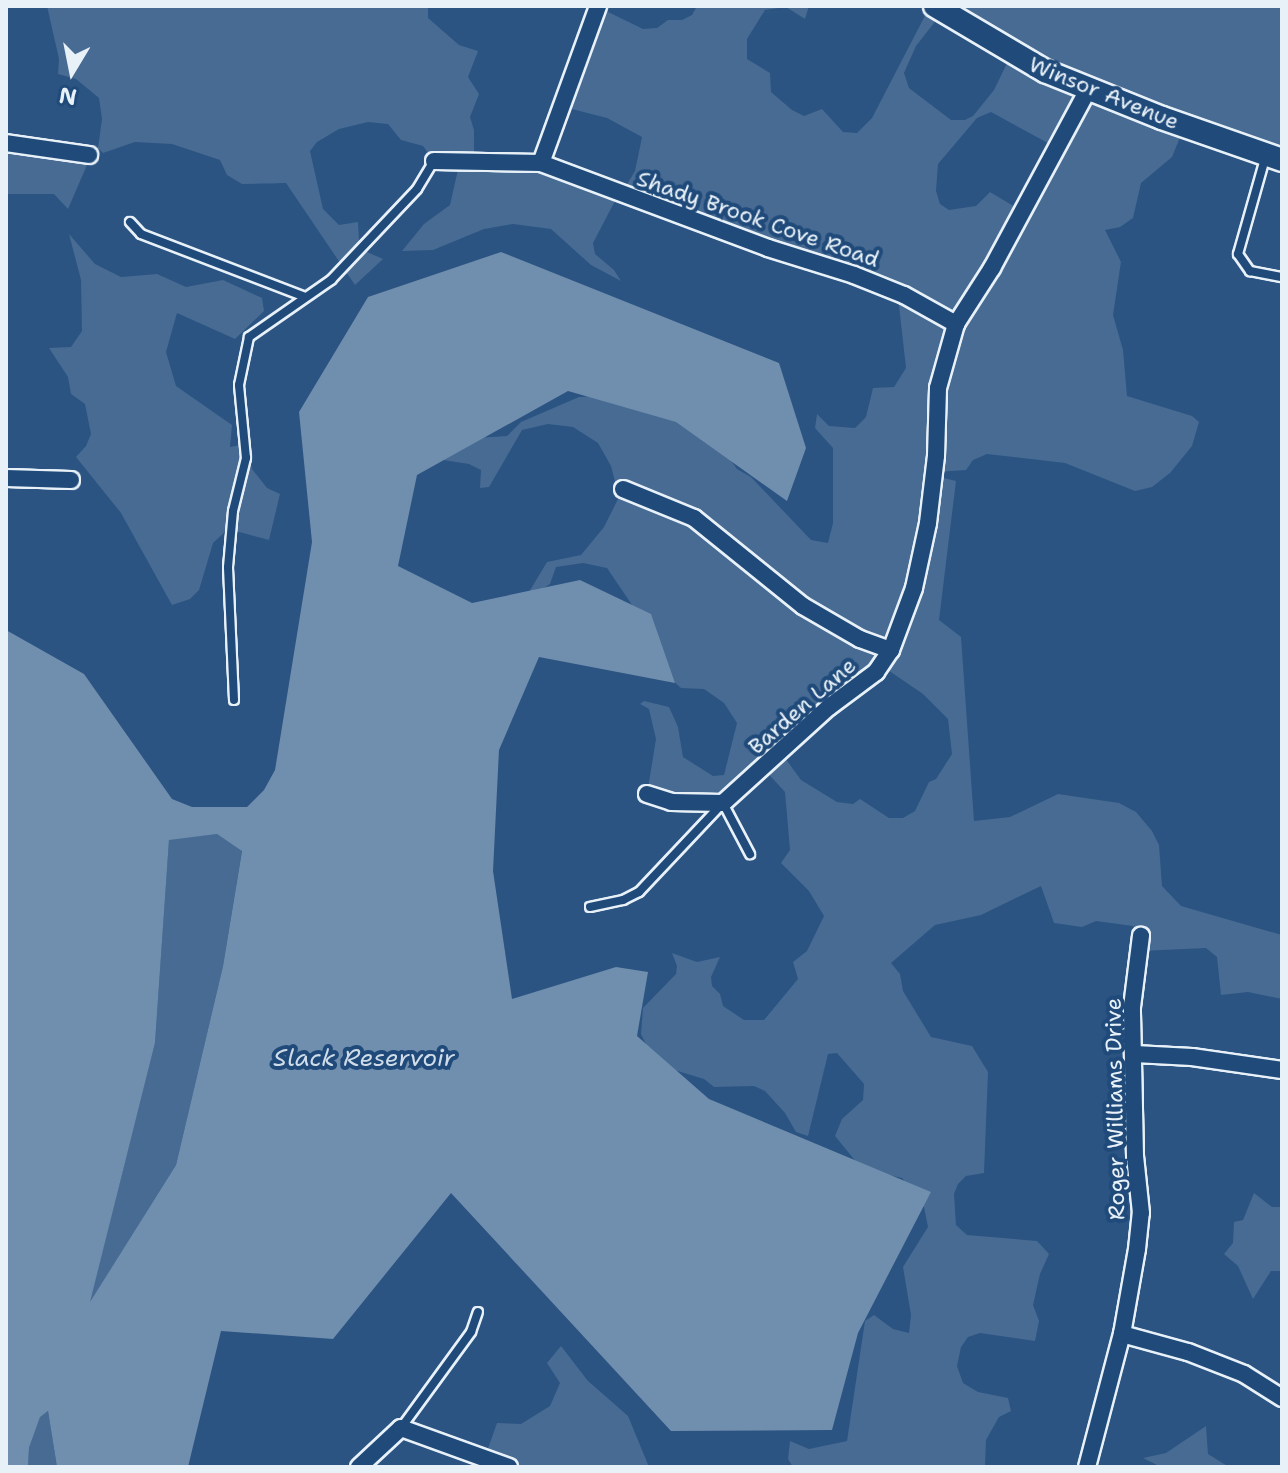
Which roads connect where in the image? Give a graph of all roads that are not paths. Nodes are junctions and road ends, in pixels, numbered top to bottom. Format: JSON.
{"nodes":[{"id":1,"x":598,"y":6,"type":"edge"},
{"id":2,"x":935,"y":6,"type":"edge"},
{"id":3,"x":1088,"y":90,"type":"junction"},
{"id":4,"x":6,"y":144,"type":"edge"},
{"id":5,"x":89,"y":155,"type":"dead end"},
{"id":6,"x":1274,"y":157,"type":"edge"},
{"id":7,"x":6,"y":160,"type":"edge"},
{"id":8,"x":434,"y":161,"type":"joint"},
{"id":9,"x":541,"y":163,"type":"junction"},
{"id":10,"x":130,"y":222,"type":"dead end"},
{"id":11,"x":1282,"y":277,"type":"edge"},
{"id":12,"x":305,"y":297,"type":"junction"},
{"id":13,"x":956,"y":324,"type":"junction"},
{"id":14,"x":6,"y":478,"type":"edge"},
{"id":15,"x":71,"y":480,"type":"dead end"},
{"id":16,"x":623,"y":489,"type":"dead end"},
{"id":17,"x":891,"y":650,"type":"junction"},
{"id":18,"x":234,"y":700,"type":"dead end"},
{"id":19,"x":647,"y":794,"type":"dead end"},
{"id":20,"x":723,"y":803,"type":"junction"},
{"id":21,"x":750,"y":854,"type":"dead end"},
{"id":22,"x":590,"y":907,"type":"dead end"},
{"id":23,"x":1141,"y":936,"type":"dead end"},
{"id":24,"x":1135,"y":1054,"type":"junction"},
{"id":25,"x":1282,"y":1070,"type":"edge"},
{"id":26,"x":478,"y":1312,"type":"dead end"},
{"id":27,"x":1122,"y":1334,"type":"junction"},
{"id":28,"x":1282,"y":1398,"type":"edge"},
{"id":29,"x":401,"y":1428,"type":"junction"},
{"id":30,"x":359,"y":1467,"type":"edge"},
{"id":31,"x":509,"y":1467,"type":"edge"},
{"id":32,"x":1087,"y":1467,"type":"edge"}],
"edges":[{"from":1,"to":9,"type":"street"},
{"from":2,"to":3,"type":"street","name":"Winsor Avenue"},
{"from":3,"to":6,"type":"street","name":"Winsor Avenue"},
{"from":3,"to":13,"type":"street","name":"Barden Lane"},
{"from":4,"to":5,"type":"street"},
{"from":4,"to":7,"type":"street"},
{"from":6,"to":11,"type":"lane"},
{"from":8,"to":9,"type":"street","name":"Shady Brook Cove Road"},
{"from":8,"to":12,"type":"lane"},
{"from":9,"to":13,"type":"street","name":"Shady Brook Cove Road"},
{"from":10,"to":12,"type":"lane"},
{"from":12,"to":18,"type":"lane"},
{"from":13,"to":17,"type":"street","name":"Barden Lane"},
{"from":14,"to":15,"type":"street"},
{"from":16,"to":17,"type":"street"},
{"from":17,"to":20,"type":"street","name":"Barden Lane"},
{"from":19,"to":20,"type":"street"},
{"from":20,"to":21,"type":"lane"},
{"from":20,"to":22,"type":"lane"},
{"from":23,"to":24,"type":"street","name":"Roger Williams Drive"},
{"from":24,"to":25,"type":"street"},
{"from":24,"to":27,"type":"street","name":"Roger Williams Drive"},
{"from":26,"to":29,"type":"lane"},
{"from":27,"to":28,"type":"street"},
{"from":27,"to":32,"type":"street","name":"Roger Williams Drive"},
{"from":29,"to":30,"type":"street"},
{"from":29,"to":31,"type":"street"}]}
